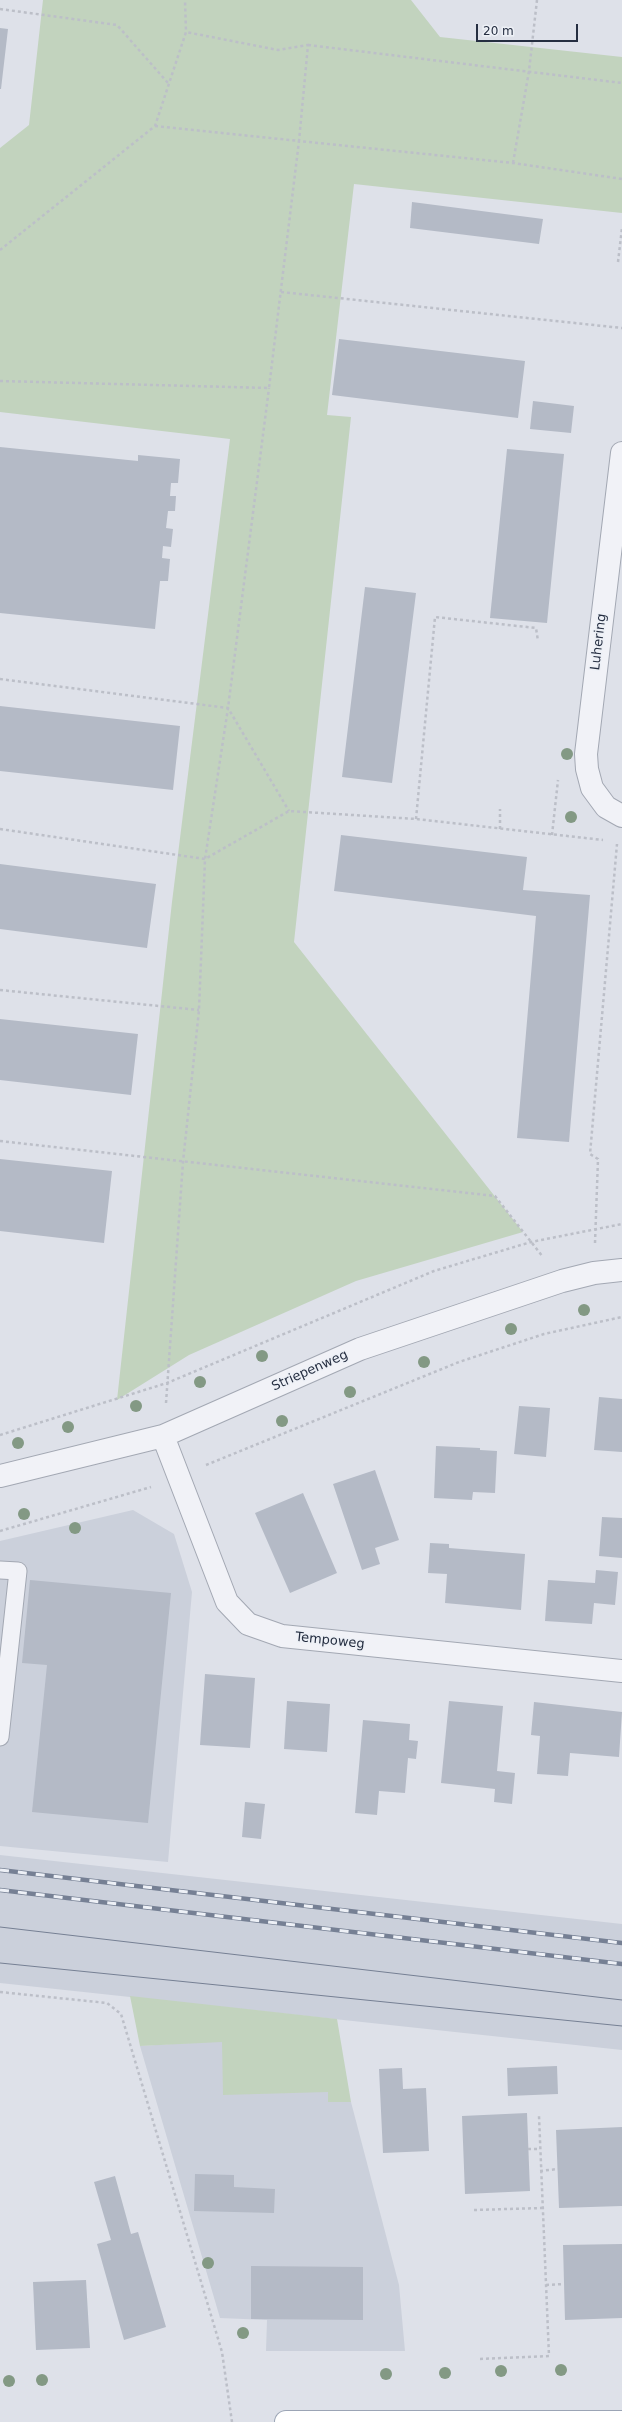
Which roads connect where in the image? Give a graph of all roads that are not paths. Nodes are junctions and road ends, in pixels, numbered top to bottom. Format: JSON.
{"nodes":[{"id":1,"x":622,"y":453,"type":"edge"},
{"id":2,"x":622,"y":816,"type":"edge"},
{"id":3,"x":622,"y":1270,"type":"edge"},
{"id":4,"x":163,"y":1436,"type":"junction"},
{"id":5,"x":0,"y":1476,"type":"edge"},
{"id":6,"x":0,"y":1570,"type":"edge"},
{"id":7,"x":622,"y":1671,"type":"edge"},
{"id":8,"x":0,"y":1737,"type":"edge"},
{"id":9,"x":396,"y":2421,"type":"edge"},
{"id":10,"x":286,"y":2422,"type":"edge"},
{"id":11,"x":622,"y":2422,"type":"edge"}],
"edges":[{"from":1,"to":2,"type":"street","name":"Luhering"},
{"from":3,"to":4,"type":"street","name":"Striepenweg"},
{"from":4,"to":5,"type":"street","name":"Striepenweg"},
{"from":4,"to":7,"type":"street","name":"Tempoweg"},
{"from":6,"to":8,"type":"lane"},
{"from":9,"to":10,"type":"main road"},
{"from":9,"to":11,"type":"main road"}]}
